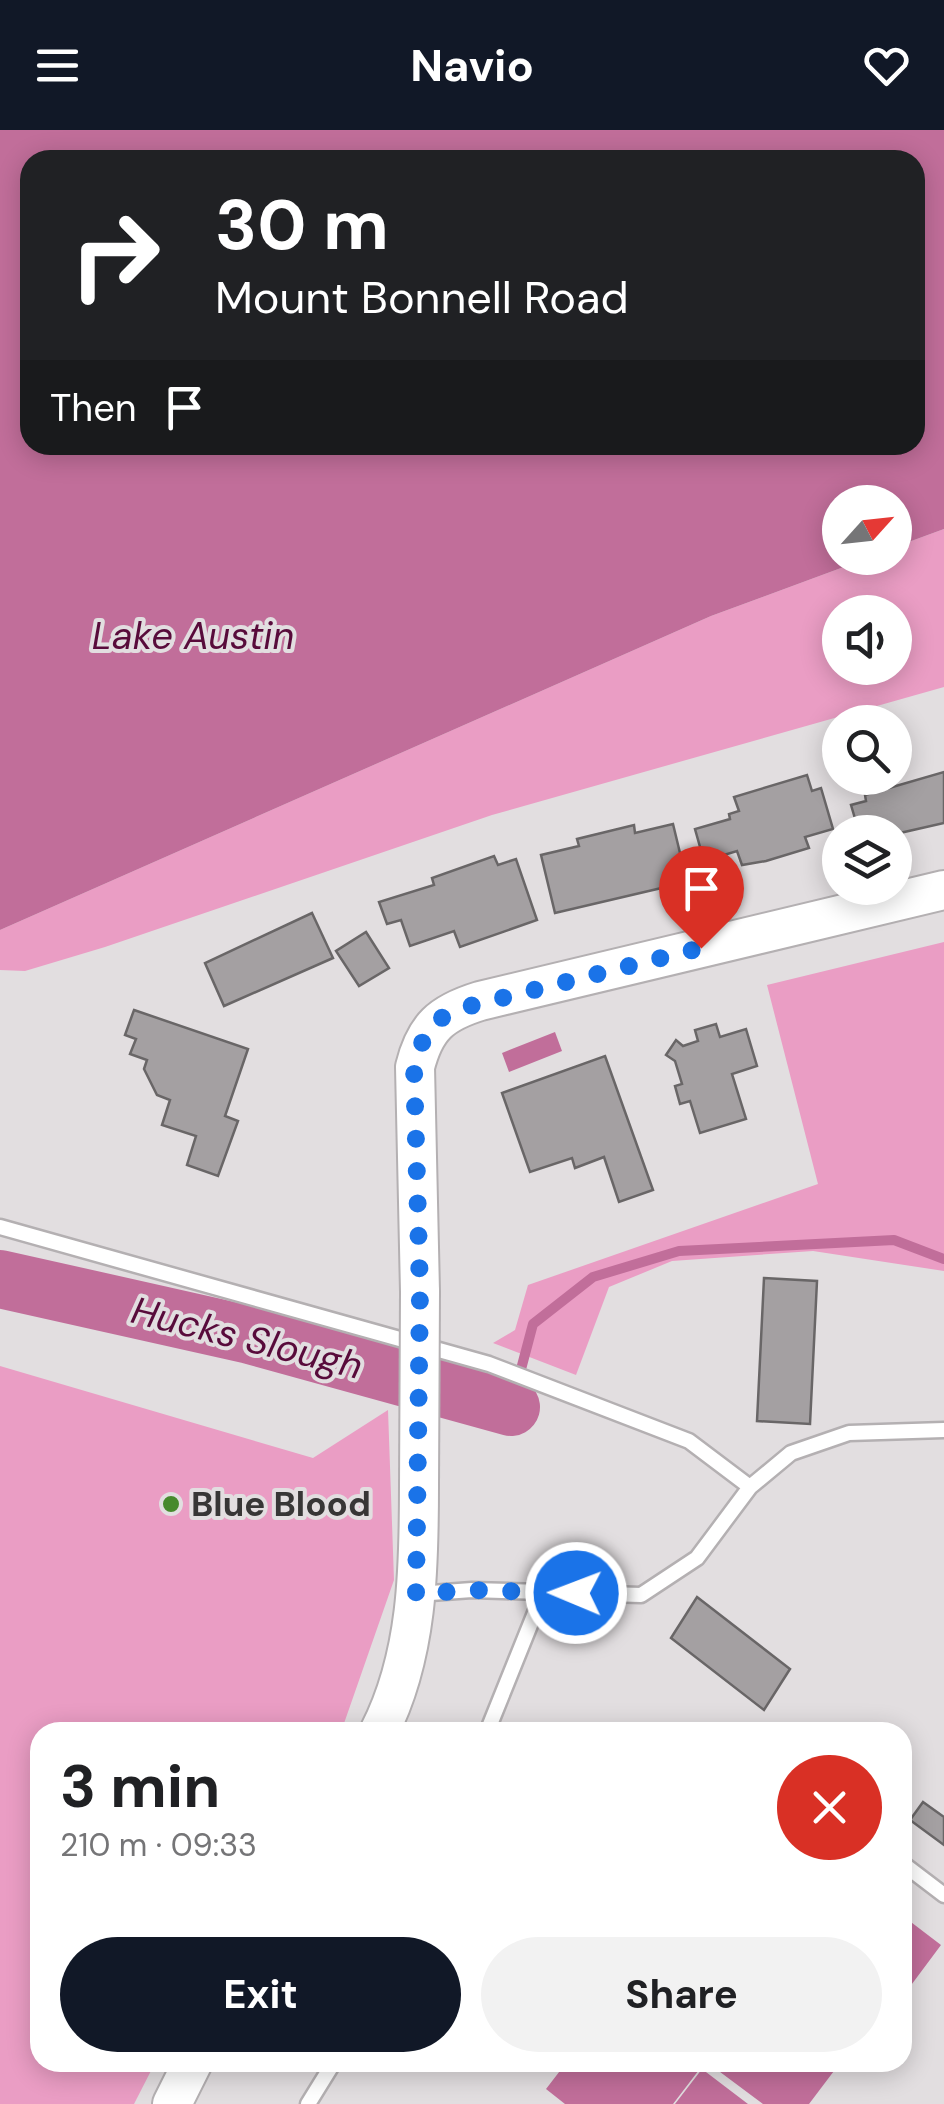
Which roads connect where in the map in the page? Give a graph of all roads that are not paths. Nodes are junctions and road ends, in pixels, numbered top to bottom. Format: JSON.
{"nodes":[{"id":1,"x":944,"y":890,"type":"edge"},
{"id":2,"x":0,"y":1228,"type":"edge"},
{"id":3,"x":944,"y":1430,"type":"edge"},
{"id":4,"x":750,"y":1486,"type":"junction"},
{"id":5,"x":543,"y":1593,"type":"junction"},
{"id":6,"x":416,"y":1594,"type":"junction"},
{"id":7,"x":383,"y":1722,"type":"edge"},
{"id":8,"x":491,"y":1722,"type":"edge"},
{"id":9,"x":912,"y":1870,"type":"edge"},
{"id":10,"x":944,"y":1894,"type":"edge"},
{"id":11,"x":188,"y":2072,"type":"edge"},
{"id":12,"x":328,"y":2072,"type":"edge"},
{"id":13,"x":172,"y":2104,"type":"edge"},
{"id":14,"x":308,"y":2104,"type":"edge"}],
"edges":[{"from":1,"to":6,"type":"street","bridge":true},
{"from":2,"to":4,"type":"lane"},
{"from":3,"to":4,"type":"lane"},
{"from":4,"to":5,"type":"lane"},
{"from":5,"to":6,"type":"lane"},
{"from":5,"to":8,"type":"lane"},
{"from":6,"to":7,"type":"street"},
{"from":9,"to":10,"type":"lane"},
{"from":11,"to":13,"type":"street"},
{"from":12,"to":14,"type":"lane"}]}
